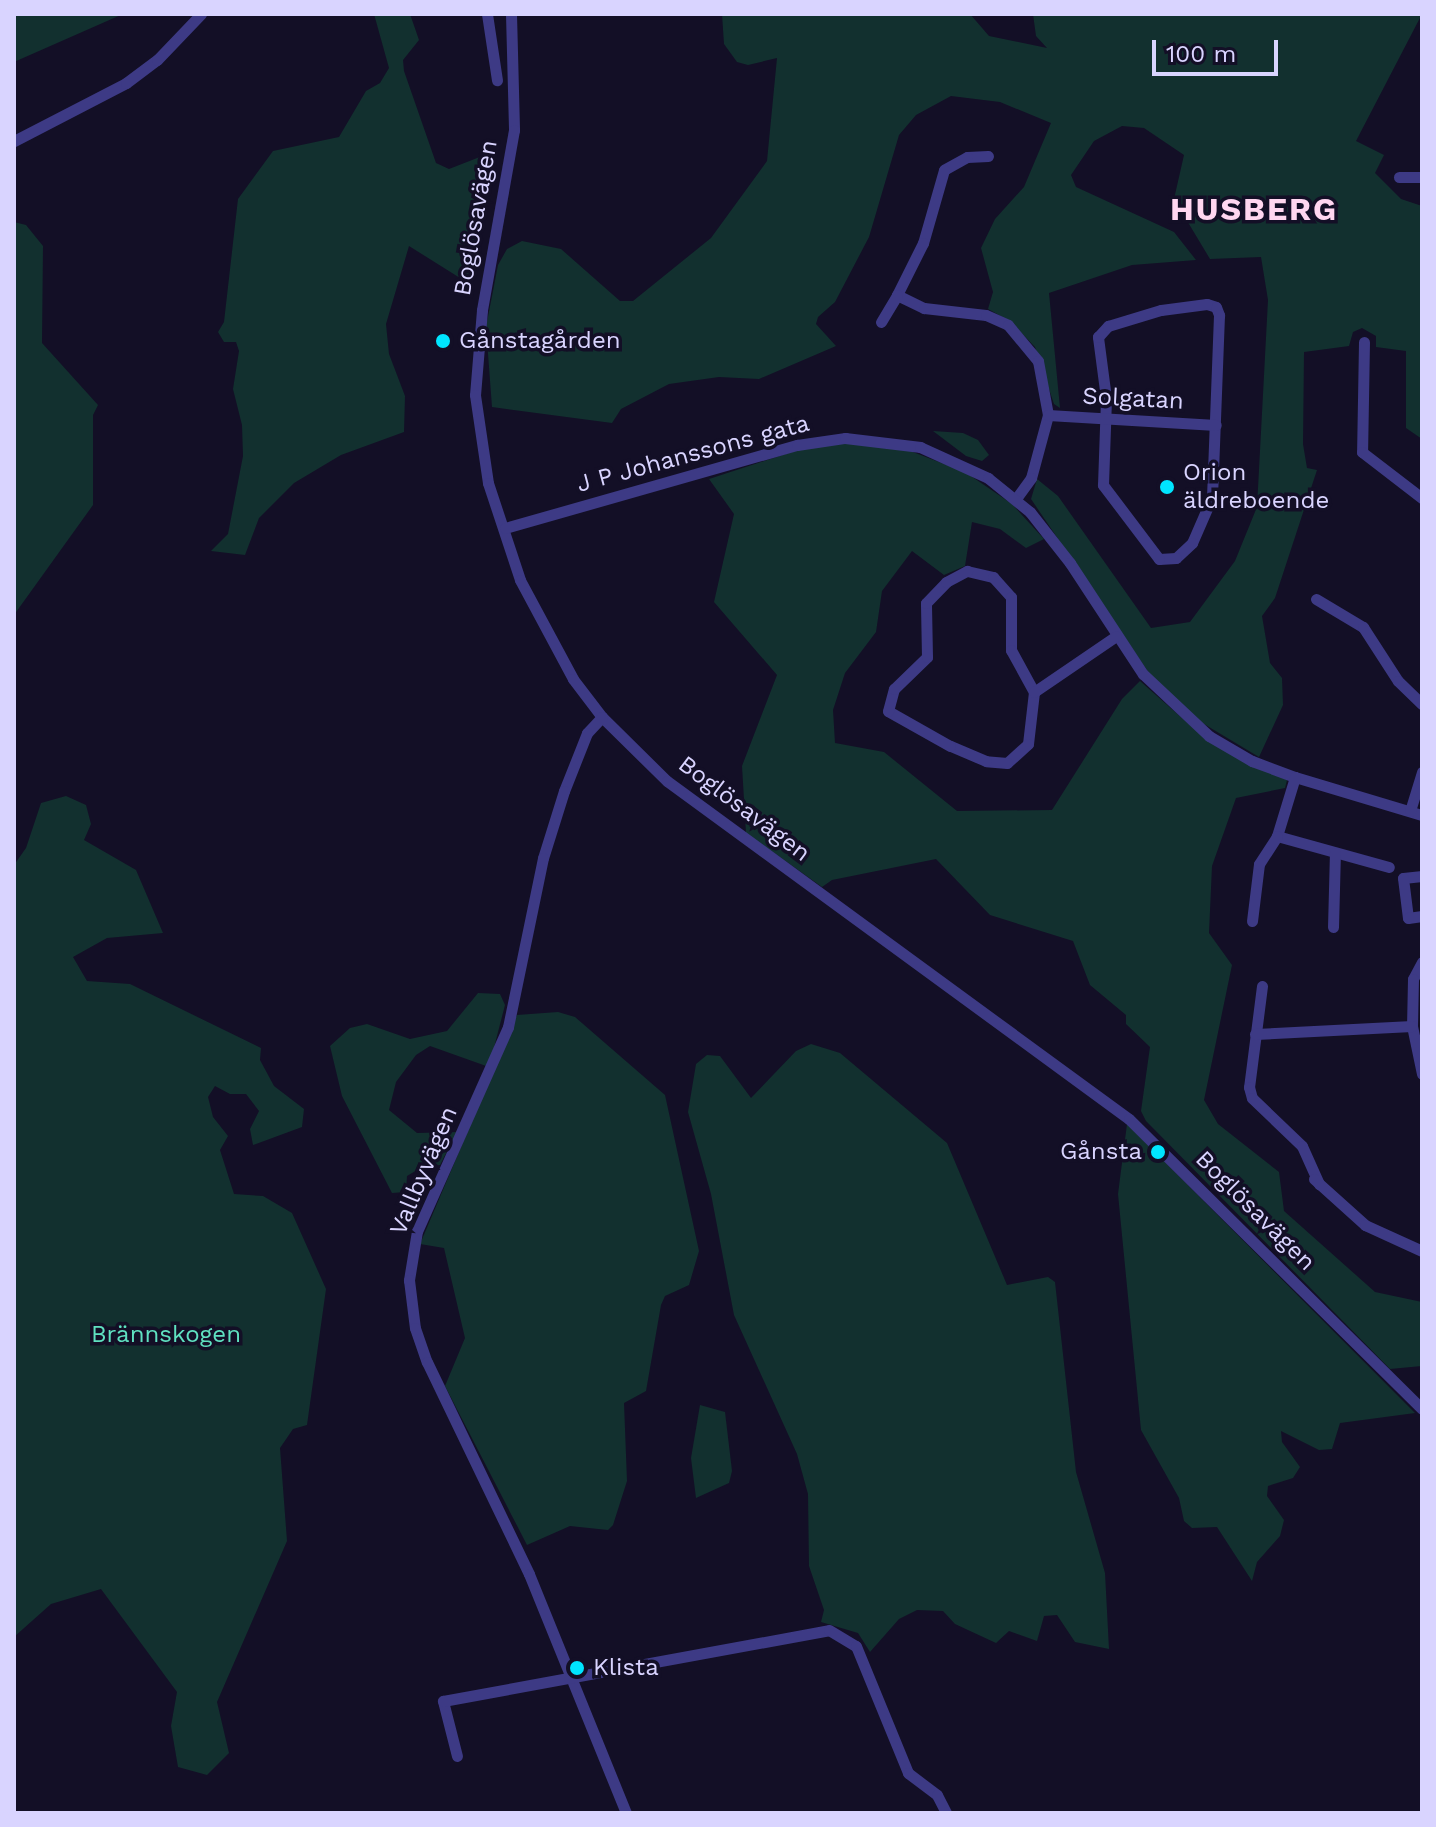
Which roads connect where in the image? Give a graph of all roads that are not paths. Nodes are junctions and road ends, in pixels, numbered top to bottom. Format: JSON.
{"nodes":[{"id":1,"x":201,"y":14,"type":"edge"},
{"id":2,"x":487,"y":14,"type":"edge"},
{"id":3,"x":511,"y":14,"type":"edge"},
{"id":4,"x":497,"y":80,"type":"dead end"},
{"id":5,"x":14,"y":141,"type":"edge"},
{"id":6,"x":988,"y":156,"type":"dead end"},
{"id":7,"x":1399,"y":177,"type":"dead end"},
{"id":8,"x":1422,"y":177,"type":"edge"},
{"id":9,"x":897,"y":295,"type":"junction"},
{"id":10,"x":881,"y":322,"type":"dead end"},
{"id":11,"x":1364,"y":342,"type":"dead end"},
{"id":12,"x":1048,"y":415,"type":"junction"},
{"id":13,"x":1105,"y":421,"type":"junction"},
{"id":14,"x":1216,"y":425,"type":"junction"},
{"id":15,"x":1422,"y":498,"type":"edge"},
{"id":16,"x":1016,"y":499,"type":"junction"},
{"id":17,"x":505,"y":528,"type":"junction"},
{"id":18,"x":1316,"y":599,"type":"dead end"},
{"id":19,"x":1116,"y":636,"type":"junction"},
{"id":20,"x":1034,"y":692,"type":"junction"},
{"id":21,"x":1422,"y":704,"type":"edge"},
{"id":22,"x":602,"y":717,"type":"junction"},
{"id":23,"x":1422,"y":772,"type":"edge"},
{"id":24,"x":1295,"y":777,"type":"junction"},
{"id":25,"x":1416,"y":813,"type":"edge"},
{"id":26,"x":1277,"y":836,"type":"junction"},
{"id":27,"x":1335,"y":853,"type":"junction"},
{"id":28,"x":1389,"y":867,"type":"dead end"},
{"id":29,"x":1422,"y":876,"type":"edge"},
{"id":30,"x":1422,"y":916,"type":"edge"},
{"id":31,"x":1252,"y":921,"type":"dead end"},
{"id":32,"x":1333,"y":927,"type":"dead end"},
{"id":33,"x":1422,"y":962,"type":"edge"},
{"id":34,"x":1262,"y":986,"type":"dead end"},
{"id":35,"x":1412,"y":1026,"type":"junction"},
{"id":36,"x":1255,"y":1034,"type":"junction"},
{"id":37,"x":1422,"y":1073,"type":"edge"},
{"id":38,"x":1422,"y":1251,"type":"edge"},
{"id":39,"x":1422,"y":1409,"type":"edge"},
{"id":40,"x":572,"y":1676,"type":"junction"},
{"id":41,"x":457,"y":1756,"type":"dead end"},
{"id":42,"x":626,"y":1813,"type":"edge"},
{"id":43,"x":946,"y":1813,"type":"edge"}],
"edges":[{"from":1,"to":5,"type":"street"},
{"from":2,"to":4,"type":"street"},
{"from":3,"to":17,"type":"street","name":"Boglösavägen"},
{"from":6,"to":9,"type":"street"},
{"from":7,"to":8,"type":"street"},
{"from":9,"to":10,"type":"street"},
{"from":9,"to":12,"type":"street"},
{"from":11,"to":15,"type":"street"},
{"from":12,"to":13,"type":"street","name":"Solgatan"},
{"from":12,"to":16,"type":"street"},
{"from":13,"to":14,"type":"street","name":"Solgatan"},
{"from":13,"to":14,"type":"street"},
{"from":13,"to":14,"type":"street"},
{"from":16,"to":17,"type":"street","name":"J P Johanssons gata"},
{"from":16,"to":19,"type":"street","name":"J P Johanssons gata"},
{"from":17,"to":22,"type":"street","name":"Boglösavägen"},
{"from":18,"to":21,"type":"street"},
{"from":19,"to":20,"type":"street"},
{"from":19,"to":24,"type":"street","name":"J P Johanssons gata"},
{"from":20,"to":20,"type":"street"},
{"from":22,"to":39,"type":"street","name":"Boglösavägen"},
{"from":22,"to":40,"type":"street","name":"Vallbyvägen"},
{"from":23,"to":25,"type":"street"},
{"from":24,"to":25,"type":"street","name":"J P Johanssons gata"},
{"from":24,"to":26,"type":"street"},
{"from":26,"to":27,"type":"street"},
{"from":26,"to":31,"type":"street"},
{"from":27,"to":28,"type":"street"},
{"from":27,"to":32,"type":"street"},
{"from":29,"to":30,"type":"street"},
{"from":33,"to":35,"type":"street"},
{"from":34,"to":36,"type":"street"},
{"from":35,"to":36,"type":"street"},
{"from":35,"to":37,"type":"street"},
{"from":36,"to":38,"type":"street"},
{"from":40,"to":41,"type":"street"},
{"from":40,"to":42,"type":"street","name":"Vallbyvägen"},
{"from":40,"to":43,"type":"street"}]}
